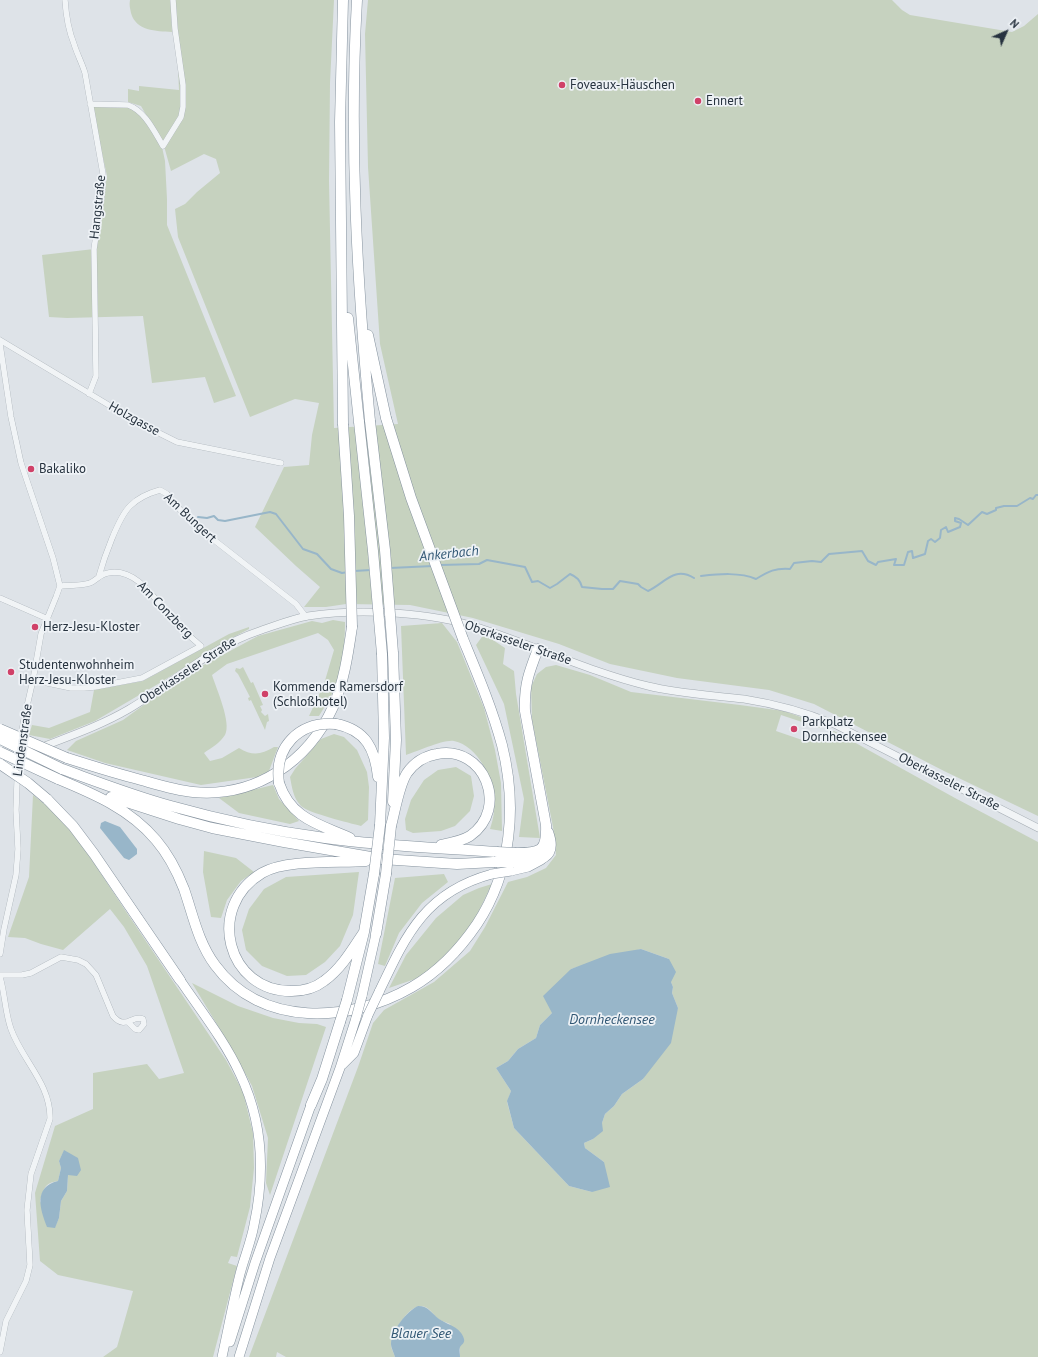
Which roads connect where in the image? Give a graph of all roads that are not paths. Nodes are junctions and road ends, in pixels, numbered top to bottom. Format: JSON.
{"nodes":[{"id":1,"x":65,"y":0,"type":"edge"},
{"id":2,"x":173,"y":0,"type":"edge"},
{"id":3,"x":343,"y":0,"type":"edge"},
{"id":4,"x":357,"y":0,"type":"edge"},
{"id":5,"x":90,"y":104,"type":"junction"},
{"id":6,"x":342,"y":259,"type":"junction"},
{"id":7,"x":360,"y":287,"type":"junction"},
{"id":8,"x":0,"y":340,"type":"edge"},
{"id":9,"x":0,"y":344,"type":"edge"},
{"id":10,"x":89,"y":394,"type":"junction"},
{"id":11,"x":281,"y":463,"type":"dead end"},
{"id":12,"x":99,"y":576,"type":"junction"},
{"id":13,"x":60,"y":586,"type":"junction"},
{"id":14,"x":0,"y":598,"type":"edge"},
{"id":15,"x":306,"y":617,"type":"junction"},
{"id":16,"x":48,"y":619,"type":"junction"},
{"id":17,"x":538,"y":649,"type":"junction"},
{"id":18,"x":33,"y":680,"type":"junction"},
{"id":19,"x":0,"y":728,"type":"edge"},
{"id":20,"x":0,"y":739,"type":"edge"},
{"id":21,"x":0,"y":752,"type":"edge"},
{"id":22,"x":18,"y":754,"type":"junction"},
{"id":23,"x":0,"y":756,"type":"edge"},
{"id":24,"x":0,"y":764,"type":"edge"},
{"id":25,"x":60,"y":774,"type":"junction"},
{"id":26,"x":84,"y":790,"type":"junction"},
{"id":27,"x":382,"y":806,"type":"junction"},
{"id":28,"x":546,"y":825,"type":"junction"},
{"id":29,"x":391,"y":826,"type":"junction"},
{"id":30,"x":1038,"y":828,"type":"edge"},
{"id":31,"x":359,"y":842,"type":"junction"},
{"id":32,"x":430,"y":848,"type":"junction"},
{"id":33,"x":382,"y":859,"type":"junction"},
{"id":34,"x":514,"y":862,"type":"junction"},
{"id":35,"x":364,"y":932,"type":"junction"},
{"id":36,"x":376,"y":934,"type":"joint"},
{"id":37,"x":0,"y":954,"type":"edge"},
{"id":38,"x":0,"y":976,"type":"edge"},
{"id":39,"x":180,"y":980,"type":"joint"},
{"id":40,"x":129,"y":1023,"type":"dead end"},
{"id":41,"x":340,"y":1068,"type":"junction"},
{"id":42,"x":311,"y":1105,"type":"joint"},
{"id":43,"x":0,"y":1352,"type":"edge"},
{"id":44,"x":222,"y":1357,"type":"edge"},
{"id":45,"x":226,"y":1357,"type":"edge"},
{"id":46,"x":238,"y":1357,"type":"edge"}],
"edges":[{"from":1,"to":5,"type":"street","name":"Hangstraße"},
{"from":2,"to":5,"type":"street"},
{"from":3,"to":6,"type":"highway"},
{"from":4,"to":7,"type":"highway"},
{"from":5,"to":10,"type":"street","name":"Hangstraße"},
{"from":6,"to":19,"type":"highway","bridge":true},
{"from":6,"to":27,"type":"highway","bridge":true},
{"from":7,"to":26,"type":"highway","bridge":true},
{"from":7,"to":29,"type":"highway","bridge":true},
{"from":8,"to":10,"type":"street","name":"Holzgasse"},
{"from":9,"to":13,"type":"street"},
{"from":10,"to":11,"type":"street","name":"Holzgasse"},
{"from":12,"to":13,"type":"street","name":"Am Conzberg"},
{"from":12,"to":15,"type":"street","name":"Am Bungert"},
{"from":12,"to":18,"type":"street","name":"Am Conzberg"},
{"from":13,"to":16,"type":"street","name":"Lindenstraße"},
{"from":14,"to":16,"type":"street"},
{"from":15,"to":17,"type":"street","name":"Oberkasseler Straße"},
{"from":15,"to":22,"type":"street","name":"Oberkasseler Straße"},
{"from":16,"to":18,"type":"street","name":"Lindenstraße"},
{"from":17,"to":28,"type":"highway"},
{"from":17,"to":30,"type":"street","name":"Oberkasseler Straße"},
{"from":18,"to":22,"type":"street","name":"Lindenstraße"},
{"from":20,"to":25,"type":"highway","bridge":true},
{"from":21,"to":25,"type":"highway","bridge":true},
{"from":22,"to":23,"type":"street","name":"Oberkasseler Straße"},
{"from":22,"to":37,"type":"street","name":"Lindenstraße"},
{"from":24,"to":39,"type":"highway","bridge":true},
{"from":25,"to":26,"type":"highway"},
{"from":25,"to":31,"type":"highway"},
{"from":26,"to":33,"type":"highway"},
{"from":27,"to":31,"type":"highway","bridge":true},
{"from":27,"to":35,"type":"highway","bridge":true},
{"from":28,"to":34,"type":"highway"},
{"from":28,"to":34,"type":"highway"},
{"from":29,"to":32,"type":"highway"},
{"from":29,"to":36,"type":"highway","bridge":true},
{"from":31,"to":32,"type":"highway"},
{"from":32,"to":34,"type":"highway","bridge":true},
{"from":33,"to":34,"type":"highway","bridge":true},
{"from":33,"to":35,"type":"highway"},
{"from":34,"to":41,"type":"highway","bridge":true},
{"from":35,"to":42,"type":"highway","bridge":true},
{"from":36,"to":41,"type":"highway","bridge":true},
{"from":38,"to":40,"type":"street"},
{"from":38,"to":43,"type":"street"},
{"from":39,"to":44,"type":"highway"},
{"from":41,"to":46,"type":"highway"},
{"from":42,"to":45,"type":"highway"}]}
